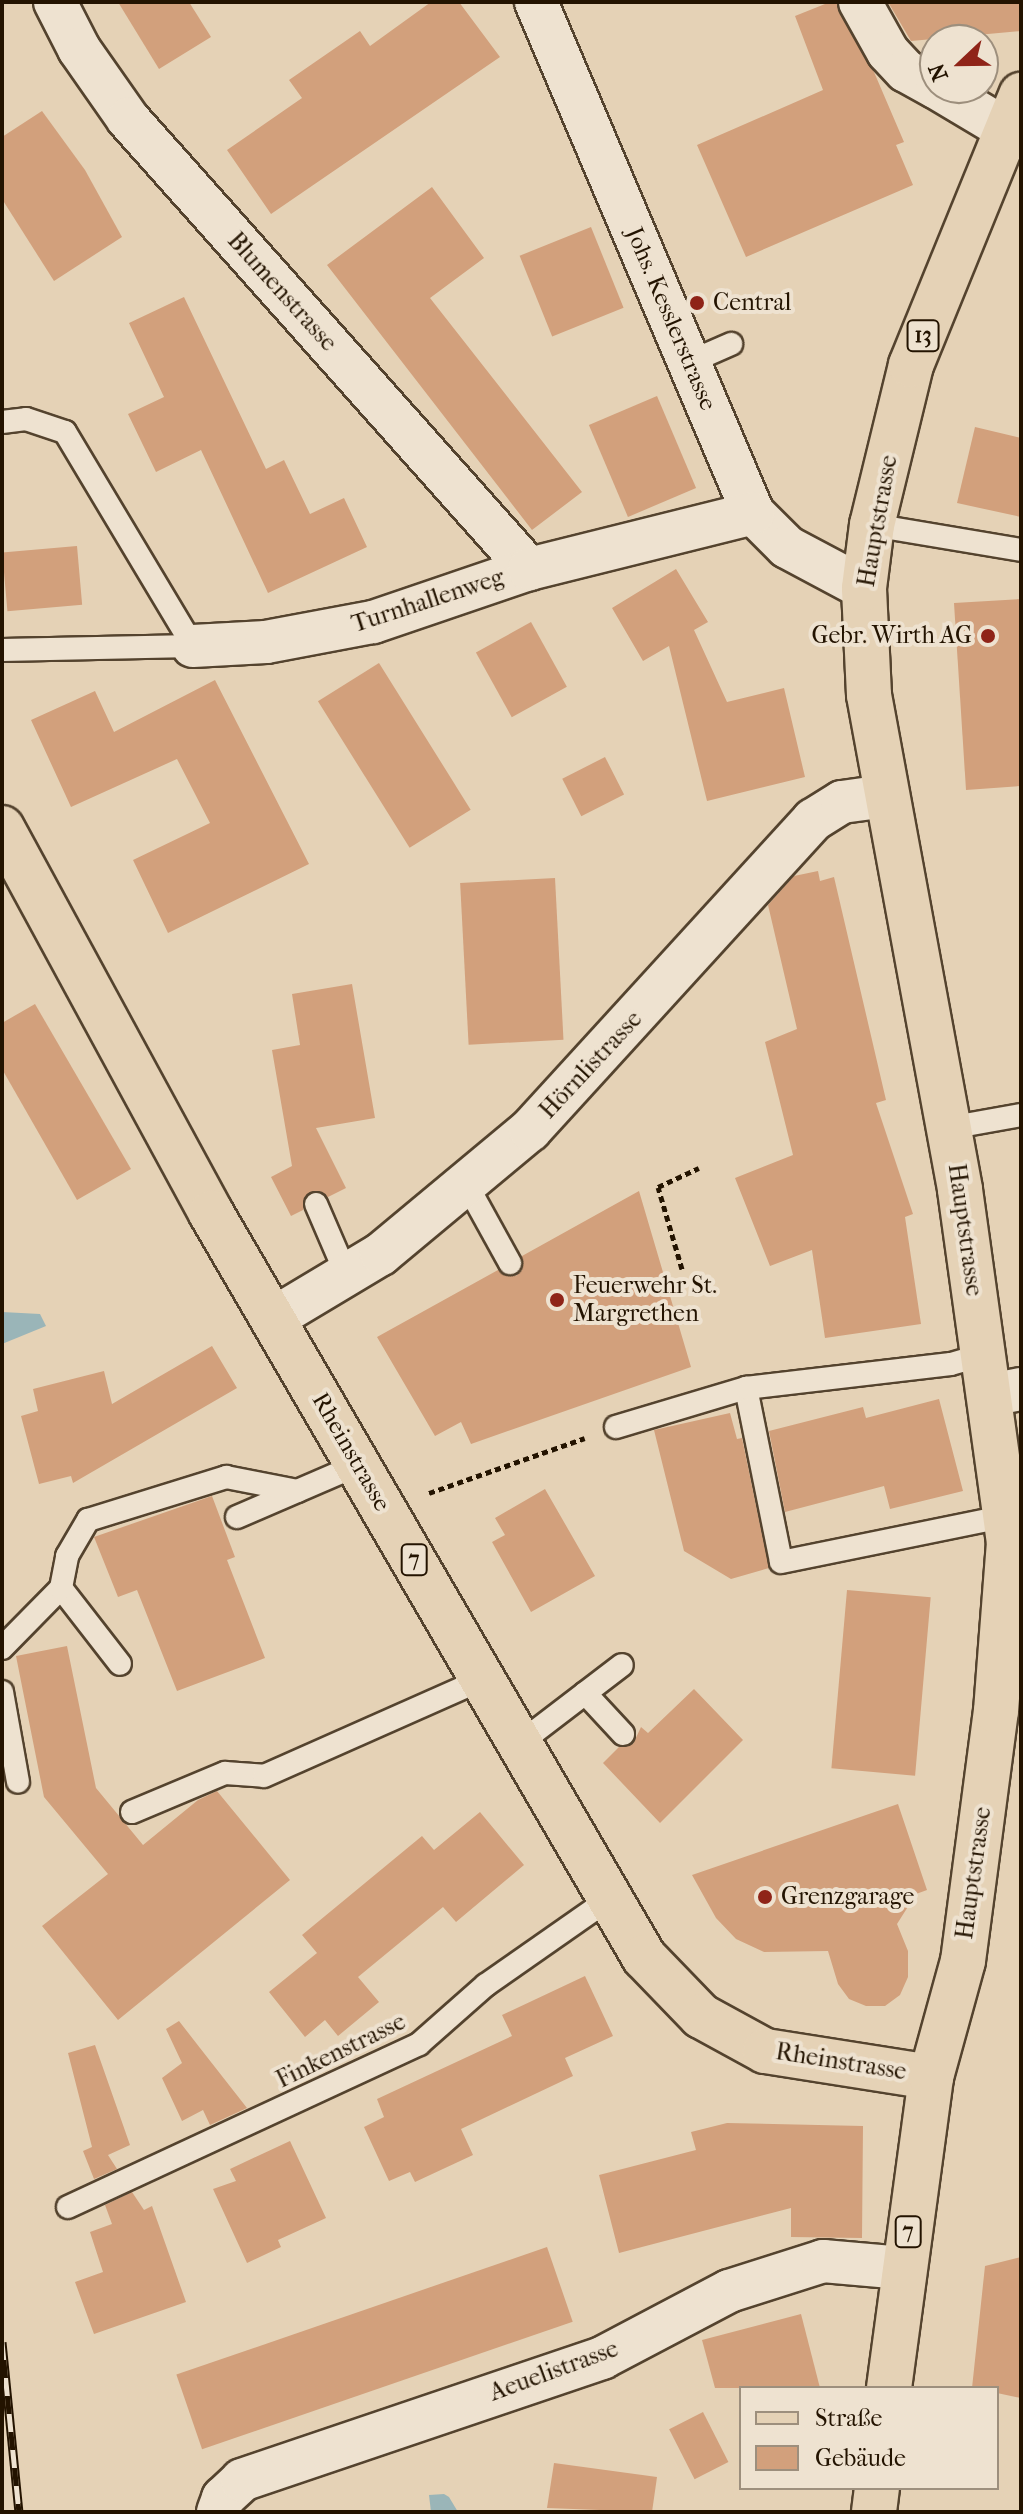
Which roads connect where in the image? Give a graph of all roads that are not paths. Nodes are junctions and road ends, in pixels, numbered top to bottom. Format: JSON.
{"nodes":[{"id":1,"x":55,"y":2,"type":"edge"},
{"id":2,"x":536,"y":2,"type":"edge"},
{"id":3,"x":860,"y":2,"type":"edge"},
{"id":4,"x":982,"y":107,"type":"edge"},
{"id":5,"x":731,"y":344,"type":"dead end"},
{"id":6,"x":690,"y":362,"type":"junction"},
{"id":7,"x":2,"y":422,"type":"edge"},
{"id":8,"x":753,"y":513,"type":"junction"},
{"id":9,"x":872,"y":525,"type":"junction"},
{"id":10,"x":1021,"y":550,"type":"edge"},
{"id":11,"x":529,"y":569,"type":"junction"},
{"id":12,"x":864,"y":588,"type":"junction"},
{"id":13,"x":193,"y":646,"type":"junction"},
{"id":14,"x":2,"y":650,"type":"edge"},
{"id":15,"x":885,"y":796,"type":"junction"},
{"id":16,"x":2,"y":828,"type":"edge"},
{"id":17,"x":1021,"y":1115,"type":"edge"},
{"id":18,"x":949,"y":1128,"type":"junction"},
{"id":19,"x":468,"y":1187,"type":"junction"},
{"id":20,"x":316,"y":1204,"type":"dead end"},
{"id":21,"x":510,"y":1263,"type":"dead end"},
{"id":22,"x":347,"y":1276,"type":"junction"},
{"id":23,"x":274,"y":1318,"type":"junction"},
{"id":24,"x":998,"y":1380,"type":"edge"},
{"id":25,"x":746,"y":1388,"type":"junction"},
{"id":26,"x":616,"y":1427,"type":"road end"},
{"id":27,"x":358,"y":1465,"type":"junction"},
{"id":28,"x":298,"y":1491,"type":"junction"},
{"id":29,"x":1007,"y":1516,"type":"junction"},
{"id":30,"x":237,"y":1517,"type":"dead end"},
{"id":31,"x":61,"y":1588,"type":"junction"},
{"id":32,"x":2,"y":1648,"type":"edge"},
{"id":33,"x":120,"y":1664,"type":"dead end"},
{"id":34,"x":622,"y":1665,"type":"dead end"},
{"id":35,"x":483,"y":1679,"type":"junction"},
{"id":36,"x":2,"y":1692,"type":"edge"},
{"id":37,"x":585,"y":1693,"type":"junction"},
{"id":38,"x":1008,"y":1719,"type":"edge"},
{"id":39,"x":623,"y":1734,"type":"dead end"},
{"id":40,"x":520,"y":1743,"type":"junction"},
{"id":41,"x":18,"y":1782,"type":"dead end"},
{"id":42,"x":132,"y":1812,"type":"dead end"},
{"id":43,"x":609,"y":1899,"type":"junction"},
{"id":44,"x":931,"y":2077,"type":"junction"},
{"id":45,"x":68,"y":2207,"type":"dead end"},
{"id":46,"x":903,"y":2268,"type":"junction"},
{"id":47,"x":889,"y":2386,"type":"edge"},
{"id":48,"x":877,"y":2490,"type":"edge"},
{"id":49,"x":218,"y":2512,"type":"edge"},
{"id":50,"x":874,"y":2512,"type":"edge"}],
"edges":[{"from":1,"to":11,"type":"street","name":"Blumenstrasse"},
{"from":2,"to":6,"type":"street","name":"Johs. Kesslerstrasse"},
{"from":3,"to":4,"type":"street"},
{"from":4,"to":9,"type":"main road","name":"Hauptstrasse","number":"13"},
{"from":5,"to":6,"type":"lane"},
{"from":6,"to":8,"type":"street","name":"Johs. Kesslerstrasse"},
{"from":7,"to":13,"type":"lane"},
{"from":8,"to":11,"type":"street","name":"Turnhallenweg"},
{"from":8,"to":12,"type":"street","name":"Johs. Kesslerstrasse"},
{"from":9,"to":10,"type":"lane"},
{"from":9,"to":12,"type":"main road","name":"Hauptstrasse","number":"13"},
{"from":11,"to":13,"type":"street","name":"Turnhallenweg"},
{"from":12,"to":15,"type":"main road","name":"Hauptstrasse","number":"13"},
{"from":13,"to":14,"type":"lane","name":"Turnhallenweg"},
{"from":15,"to":18,"type":"main road","name":"Hauptstrasse","number":"13"},
{"from":15,"to":19,"type":"street","name":"Hörnlistrasse"},
{"from":16,"to":23,"type":"main road","name":"Rheinstrasse","number":"7"},
{"from":17,"to":18,"type":"lane"},
{"from":18,"to":24,"type":"main road","name":"Hauptstrasse","number":"13"},
{"from":19,"to":21,"type":"lane"},
{"from":19,"to":22,"type":"street","name":"Hörnlistrasse"},
{"from":20,"to":22,"type":"lane"},
{"from":22,"to":23,"type":"street","name":"Hörnlistrasse"},
{"from":23,"to":27,"type":"main road","name":"Rheinstrasse","number":"7"},
{"from":24,"to":25,"type":"lane"},
{"from":24,"to":29,"type":"main road","name":"Hauptstrasse","number":"13"},
{"from":25,"to":26,"type":"lane"},
{"from":25,"to":29,"type":"lane"},
{"from":27,"to":28,"type":"lane"},
{"from":27,"to":35,"type":"main road","name":"Rheinstrasse","number":"7"},
{"from":28,"to":30,"type":"lane"},
{"from":28,"to":31,"type":"lane"},
{"from":29,"to":38,"type":"main road","name":"Hauptstrasse","number":"13"},
{"from":31,"to":32,"type":"lane"},
{"from":31,"to":33,"type":"lane"},
{"from":34,"to":37,"type":"lane"},
{"from":35,"to":40,"type":"main road","name":"Rheinstrasse","number":"7"},
{"from":35,"to":42,"type":"lane"},
{"from":36,"to":41,"type":"lane"},
{"from":37,"to":39,"type":"lane"},
{"from":37,"to":40,"type":"lane"},
{"from":38,"to":44,"type":"main road","name":"Hauptstrasse","number":"13"},
{"from":40,"to":43,"type":"main road","name":"Rheinstrasse","number":"7"},
{"from":43,"to":44,"type":"main road","name":"Rheinstrasse","number":"7"},
{"from":43,"to":45,"type":"lane","name":"Finkenstrasse"},
{"from":44,"to":46,"type":"main road","name":"Hauptstrasse","number":"7"},
{"from":46,"to":47,"type":"main road","name":"Hauptstrasse","number":"7"},
{"from":46,"to":49,"type":"street","name":"Aeuelistrasse"},
{"from":48,"to":50,"type":"main road"}]}
